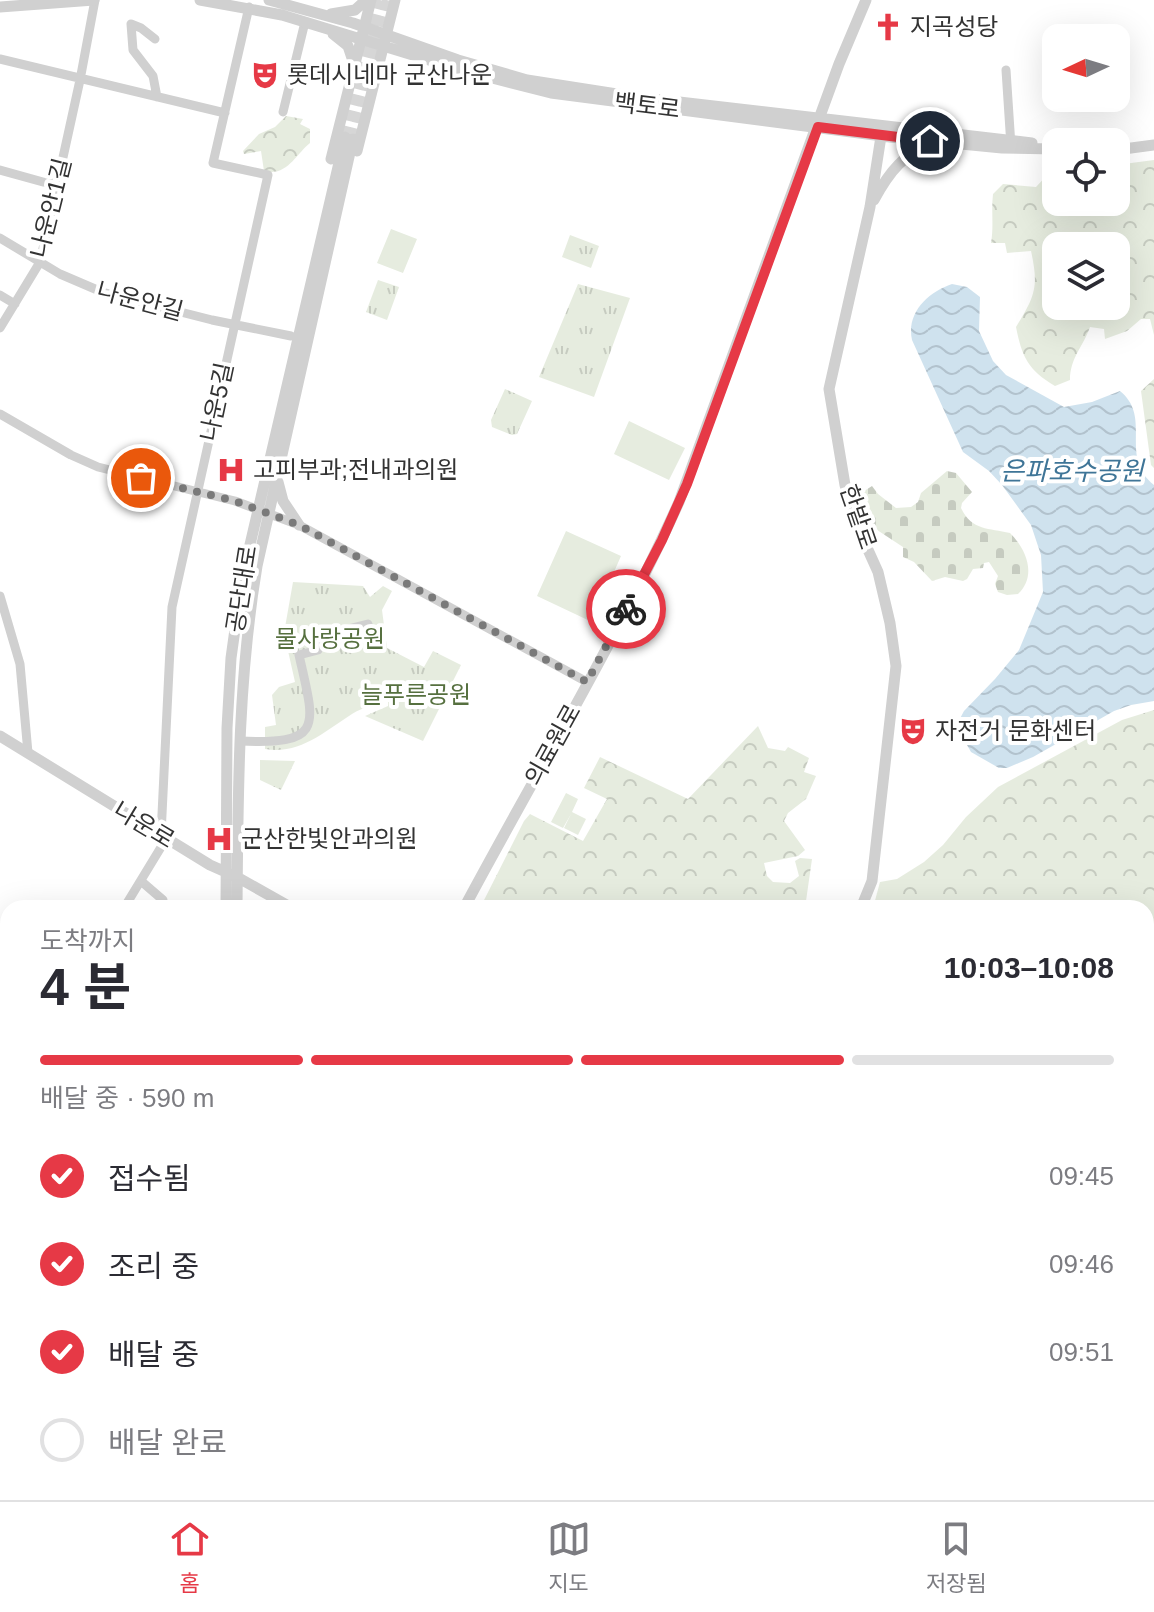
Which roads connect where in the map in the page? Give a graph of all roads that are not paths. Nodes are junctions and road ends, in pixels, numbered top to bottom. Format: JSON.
{"nodes":[{"id":1,"x":95,"y":0,"type":"edge"},
{"id":2,"x":200,"y":0,"type":"edge"},
{"id":3,"x":269,"y":0,"type":"edge"},
{"id":4,"x":368,"y":0,"type":"edge"},
{"id":5,"x":395,"y":0,"type":"edge"},
{"id":6,"x":866,"y":0,"type":"edge"},
{"id":7,"x":0,"y":7,"type":"edge"},
{"id":8,"x":249,"y":7,"type":"junction"},
{"id":9,"x":320,"y":13,"type":"junction"},
{"id":10,"x":308,"y":23,"type":"junction"},
{"id":11,"x":362,"y":33,"type":"junction"},
{"id":12,"x":155,"y":39,"type":"dead end"},
{"id":13,"x":384,"y":39,"type":"junction"},
{"id":14,"x":423,"y":57,"type":"junction"},
{"id":15,"x":0,"y":59,"type":"edge"},
{"id":16,"x":354,"y":69,"type":"junction"},
{"id":17,"x":1006,"y":70,"type":"dead end"},
{"id":18,"x":375,"y":76,"type":"junction"},
{"id":19,"x":80,"y":80,"type":"junction"},
{"id":20,"x":157,"y":97,"type":"junction"},
{"id":21,"x":283,"y":112,"type":"dead end"},
{"id":22,"x":225,"y":113,"type":"junction"},
{"id":23,"x":819,"y":122,"type":"junction"},
{"id":24,"x":882,"y":130,"type":"junction"},
{"id":25,"x":949,"y":143,"type":"junction"},
{"id":26,"x":1011,"y":144,"type":"junction"},
{"id":27,"x":1154,"y":145,"type":"edge"},
{"id":28,"x":1042,"y":146,"type":"edge"},
{"id":29,"x":1130,"y":148,"type":"edge"},
{"id":30,"x":0,"y":170,"type":"edge"},
{"id":31,"x":58,"y":183,"type":"junction"},
{"id":32,"x":870,"y":207,"type":"junction"},
{"id":33,"x":0,"y":238,"type":"edge"},
{"id":34,"x":40,"y":262,"type":"junction"},
{"id":35,"x":0,"y":295,"type":"edge"},
{"id":36,"x":15,"y":304,"type":"junction"},
{"id":37,"x":234,"y":324,"type":"junction"},
{"id":38,"x":0,"y":328,"type":"edge"},
{"id":39,"x":291,"y":336,"type":"junction"},
{"id":40,"x":0,"y":415,"type":"edge"},
{"id":41,"x":272,"y":449,"type":"junction"},
{"id":42,"x":279,"y":474,"type":"junction"},
{"id":43,"x":197,"y":492,"type":"junction"},
{"id":44,"x":257,"y":510,"type":"junction"},
{"id":45,"x":269,"y":514,"type":"junction"},
{"id":46,"x":299,"y":525,"type":"junction"},
{"id":47,"x":0,"y":596,"type":"edge"},
{"id":48,"x":368,"y":624,"type":"dead end"},
{"id":49,"x":587,"y":682,"type":"junction"},
{"id":50,"x":0,"y":736,"type":"edge"},
{"id":51,"x":240,"y":741,"type":"junction"},
{"id":52,"x":28,"y":753,"type":"junction"},
{"id":53,"x":163,"y":837,"type":"junction"},
{"id":54,"x":232,"y":875,"type":"junction"},
{"id":55,"x":141,"y":881,"type":"junction"},
{"id":56,"x":129,"y":900,"type":"edge"},
{"id":57,"x":163,"y":900,"type":"edge"},
{"id":58,"x":227,"y":900,"type":"edge"},
{"id":59,"x":236,"y":900,"type":"edge"},
{"id":60,"x":277,"y":900,"type":"edge"},
{"id":61,"x":468,"y":900,"type":"edge"},
{"id":62,"x":864,"y":900,"type":"edge"}],
"edges":[{"from":1,"to":7,"type":"street"},
{"from":1,"to":19,"type":"street","name":"나운안1길"},
{"from":2,"to":8,"type":"street","name":"백토로"},
{"from":3,"to":9,"type":"street","name":"백토로"},
{"from":4,"to":9,"type":"street"},
{"from":4,"to":11,"type":"street"},
{"from":5,"to":13,"type":"street"},
{"from":6,"to":23,"type":"street","name":"의료원로"},
{"from":8,"to":10,"type":"street","name":"백토로"},
{"from":8,"to":22,"type":"street"},
{"from":9,"to":11,"type":"street","name":"백토로"},
{"from":10,"to":11,"type":"street","name":"백토로"},
{"from":10,"to":16,"type":"street"},
{"from":10,"to":21,"type":"street"},
{"from":11,"to":13,"type":"street","name":"백토로"},
{"from":11,"to":16,"type":"street"},
{"from":12,"to":20,"type":"street"},
{"from":13,"to":14,"type":"street","name":"백토로"},
{"from":13,"to":18,"type":"street"},
{"from":13,"to":23,"type":"street","name":"백토로"},
{"from":14,"to":18,"type":"street"},
{"from":14,"to":23,"type":"street","name":"백토로"},
{"from":15,"to":19,"type":"street"},
{"from":16,"to":39,"type":"street"},
{"from":17,"to":26,"type":"street"},
{"from":18,"to":42,"type":"street"},
{"from":19,"to":20,"type":"street"},
{"from":19,"to":31,"type":"street","name":"나운안1길"},
{"from":20,"to":22,"type":"street"},
{"from":22,"to":37,"type":"street","name":"나운5길"},
{"from":23,"to":24,"type":"street","name":"백토로"},
{"from":23,"to":49,"type":"street","name":"의료원로"},
{"from":24,"to":25,"type":"street","name":"백토로"},
{"from":24,"to":26,"type":"street","name":"백토로"},
{"from":24,"to":32,"type":"street","name":"한밭로"},
{"from":25,"to":26,"type":"street","name":"백토로"},
{"from":25,"to":32,"type":"street"},
{"from":26,"to":28,"type":"street","name":"백토로"},
{"from":27,"to":29,"type":"street"},
{"from":30,"to":31,"type":"street"},
{"from":31,"to":34,"type":"street","name":"나운안1길"},
{"from":32,"to":62,"type":"street","name":"한밭로"},
{"from":33,"to":34,"type":"street","name":"나운안길"},
{"from":34,"to":36,"type":"street","name":"나운안1길"},
{"from":34,"to":37,"type":"street","name":"나운안길"},
{"from":35,"to":36,"type":"street"},
{"from":36,"to":38,"type":"street","name":"나운안1길"},
{"from":37,"to":39,"type":"street","name":"나운안길"},
{"from":37,"to":43,"type":"street","name":"나운5길"},
{"from":39,"to":41,"type":"street"},
{"from":40,"to":43,"type":"street"},
{"from":41,"to":42,"type":"street","name":"공단대로"},
{"from":41,"to":44,"type":"street","name":"공단대로"},
{"from":42,"to":45,"type":"street","name":"공단대로"},
{"from":42,"to":46,"type":"street"},
{"from":43,"to":44,"type":"street"},
{"from":43,"to":53,"type":"street","name":"나운5길"},
{"from":44,"to":45,"type":"street"},
{"from":44,"to":54,"type":"street","name":"공단대로"},
{"from":45,"to":46,"type":"street"},
{"from":45,"to":51,"type":"street","name":"공단대로"},
{"from":46,"to":49,"type":"street"},
{"from":47,"to":52,"type":"street"},
{"from":48,"to":51,"type":"street"},
{"from":49,"to":61,"type":"street","name":"의료원로"},
{"from":50,"to":52,"type":"street","name":"나운로"},
{"from":51,"to":54,"type":"street","name":"공단대로"},
{"from":52,"to":53,"type":"street","name":"나운로"},
{"from":53,"to":54,"type":"street","name":"나운로"},
{"from":53,"to":55,"type":"street"},
{"from":54,"to":58,"type":"street","name":"공단대로"},
{"from":54,"to":59,"type":"street","name":"공단대로"},
{"from":54,"to":60,"type":"street","name":"나운로"},
{"from":55,"to":56,"type":"street"},
{"from":55,"to":57,"type":"street"}]}
